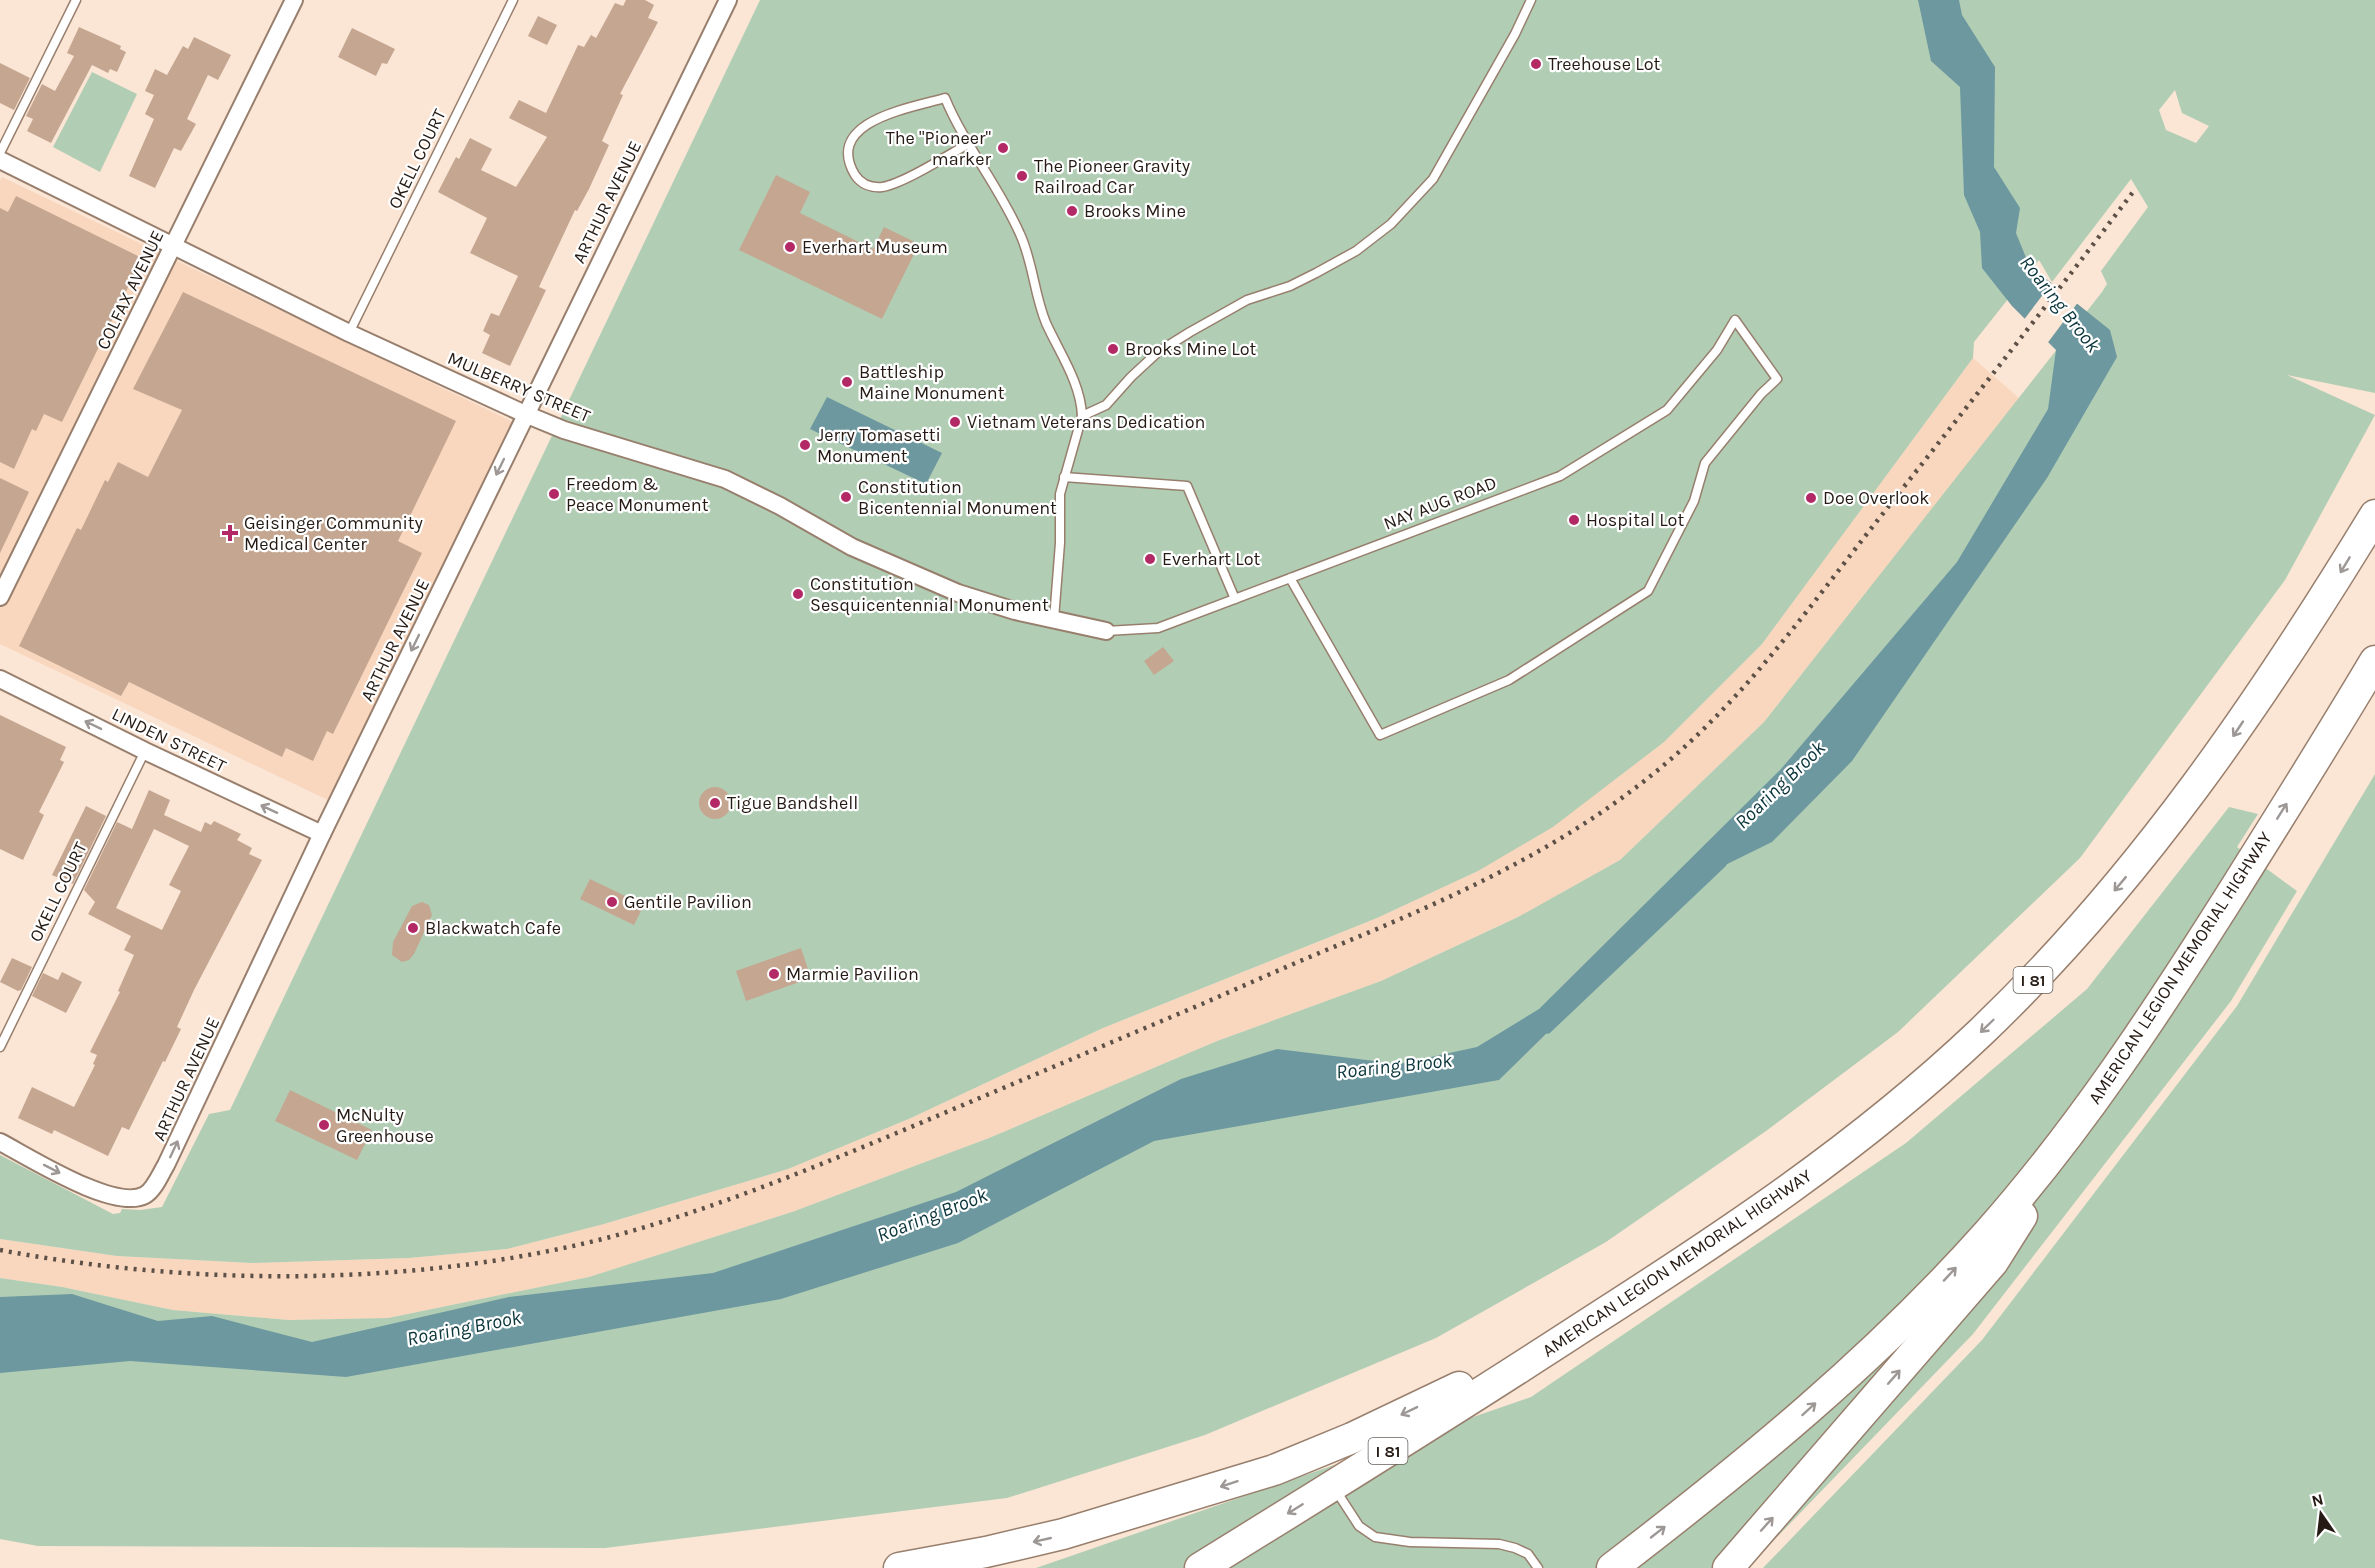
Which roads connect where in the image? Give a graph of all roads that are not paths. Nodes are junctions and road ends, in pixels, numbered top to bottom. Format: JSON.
{"nodes":[{"id":1,"x":76,"y":0,"type":"edge"},
{"id":2,"x":294,"y":0,"type":"edge"},
{"id":3,"x":513,"y":0,"type":"edge"},
{"id":4,"x":728,"y":0,"type":"edge"},
{"id":5,"x":1531,"y":0,"type":"edge"},
{"id":6,"x":968,"y":144,"type":"junction"},
{"id":7,"x":0,"y":153,"type":"edge"},
{"id":8,"x":0,"y":160,"type":"edge"},
{"id":9,"x":172,"y":247,"type":"junction"},
{"id":10,"x":350,"y":333,"type":"junction"},
{"id":11,"x":525,"y":414,"type":"junction"},
{"id":12,"x":1082,"y":416,"type":"junction"},
{"id":13,"x":1064,"y":477,"type":"junction"},
{"id":14,"x":2375,"y":515,"type":"edge"},
{"id":15,"x":1290,"y":578,"type":"junction"},
{"id":16,"x":0,"y":597,"type":"edge"},
{"id":17,"x":1235,"y":599,"type":"junction"},
{"id":18,"x":1054,"y":619,"type":"junction"},
{"id":19,"x":1106,"y":631,"type":"joint"},
{"id":20,"x":2375,"y":661,"type":"edge"},
{"id":21,"x":0,"y":679,"type":"edge"},
{"id":22,"x":145,"y":751,"type":"junction"},
{"id":23,"x":322,"y":834,"type":"junction"},
{"id":24,"x":0,"y":1047,"type":"edge"},
{"id":25,"x":2090,"y":1107,"type":"junction"},
{"id":26,"x":0,"y":1142,"type":"edge"},
{"id":27,"x":1576,"y":1332,"type":"junction"},
{"id":28,"x":1333,"y":1485,"type":"junction"},
{"id":29,"x":899,"y":1568,"type":"edge"},
{"id":30,"x":1200,"y":1568,"type":"edge"},
{"id":31,"x":1538,"y":1568,"type":"edge"},
{"id":32,"x":1612,"y":1568,"type":"edge"},
{"id":33,"x":1728,"y":1568,"type":"edge"}],
"edges":[{"from":1,"to":7,"type":"lane"},
{"from":2,"to":9,"type":"street","name":"COLFAX AVENUE"},
{"from":3,"to":10,"type":"lane","name":"OKELL COURT"},
{"from":4,"to":11,"type":"street","name":"ARTHUR AVENUE"},
{"from":5,"to":12,"type":"lane"},
{"from":6,"to":6,"type":"lane"},
{"from":6,"to":12,"type":"lane"},
{"from":8,"to":9,"type":"street","name":"MULBERRY STREET"},
{"from":9,"to":10,"type":"street","name":"MULBERRY STREET"},
{"from":9,"to":16,"type":"street","name":"COLFAX AVENUE"},
{"from":10,"to":11,"type":"street","name":"MULBERRY STREET"},
{"from":11,"to":18,"type":"street","name":"MULBERRY STREET"},
{"from":11,"to":23,"type":"street","name":"ARTHUR AVENUE","one_way":true},
{"from":12,"to":13,"type":"lane"},
{"from":13,"to":17,"type":"lane"},
{"from":13,"to":18,"type":"lane"},
{"from":14,"to":27,"type":"highway","name":"AMERICAN LEGION MEMORIAL HIGHWAY","number":"I 81","one_way":true},
{"from":15,"to":15,"type":"lane","name":"NAY AUG ROAD"},
{"from":15,"to":17,"type":"lane","name":"NAY AUG ROAD"},
{"from":17,"to":19,"type":"lane","name":"NAY AUG ROAD"},
{"from":18,"to":19,"type":"street","name":"MULBERRY STREET"},
{"from":25,"to":20,"type":"highway","name":"AMERICAN LEGION MEMORIAL HIGHWAY","one_way":true},
{"from":22,"to":21,"type":"street","name":"LINDEN STREET","one_way":true},
{"from":23,"to":22,"type":"street","name":"LINDEN STREET","one_way":true},
{"from":22,"to":24,"type":"lane","name":"OKELL COURT"},
{"from":26,"to":23,"type":"street","name":"ARTHUR AVENUE","one_way":true},
{"from":32,"to":25,"type":"highway","name":"AMERICAN LEGION MEMORIAL HIGHWAY","one_way":true},
{"from":33,"to":25,"type":"highway","one_way":true},
{"from":27,"to":28,"type":"highway","name":"AMERICAN LEGION MEMORIAL HIGHWAY","number":"I 81"},
{"from":27,"to":29,"type":"highway","one_way":true},
{"from":28,"to":30,"type":"highway","name":"AMERICAN LEGION MEMORIAL HIGHWAY","number":"I 81","one_way":true},
{"from":28,"to":31,"type":"lane"}]}
